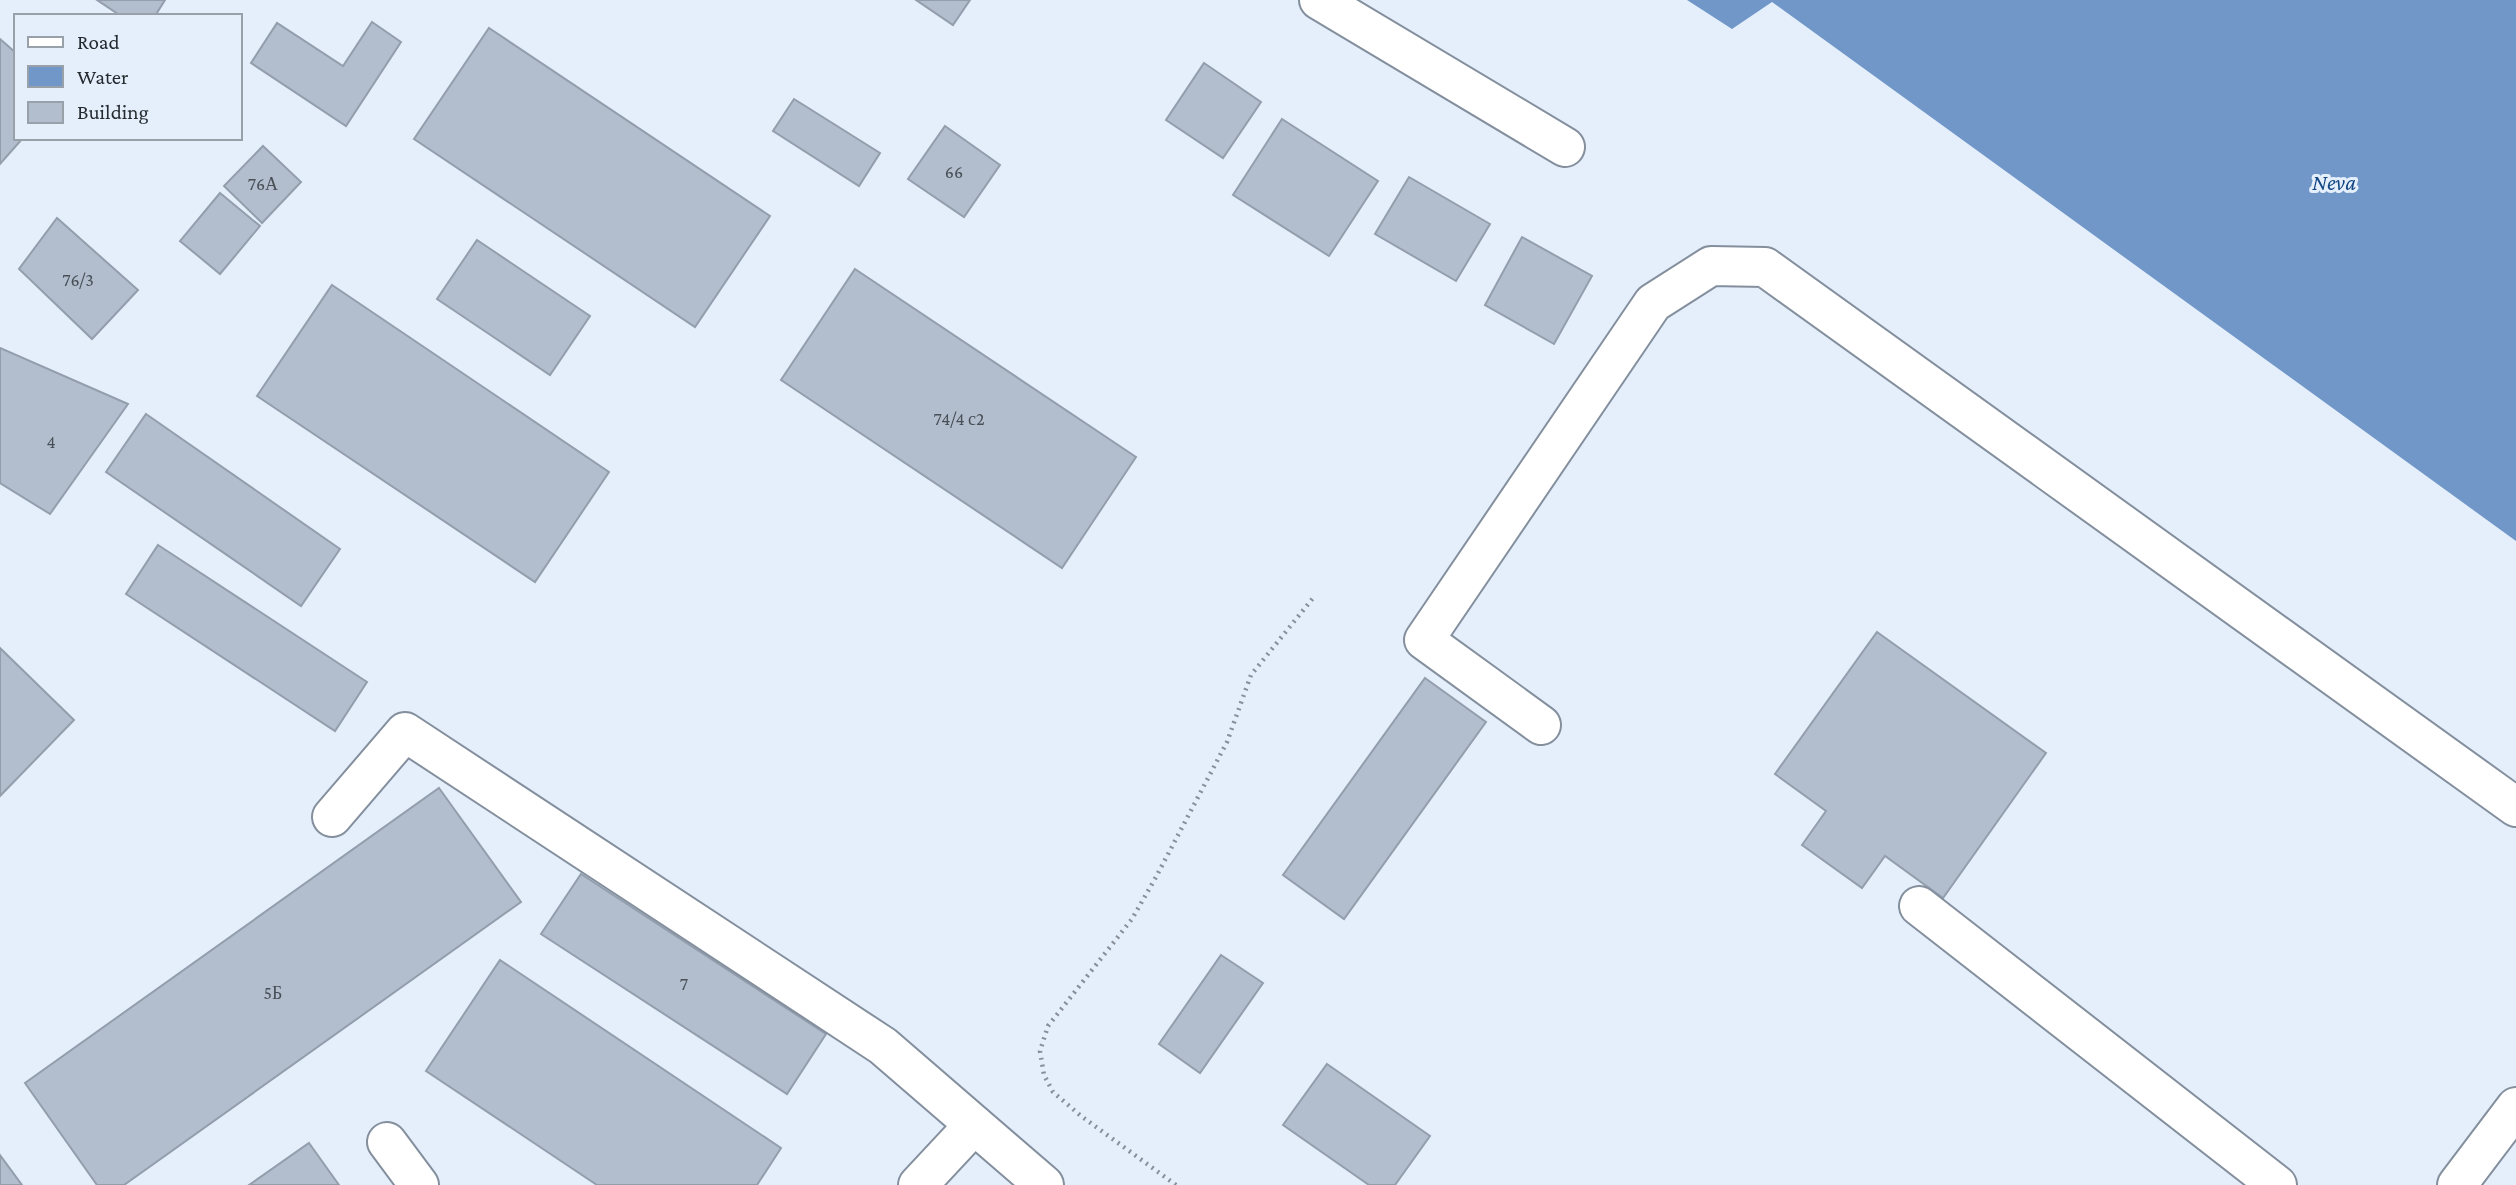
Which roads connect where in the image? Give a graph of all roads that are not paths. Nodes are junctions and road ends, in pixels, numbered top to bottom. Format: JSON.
{"nodes":[{"id":1,"x":1319,"y":0,"type":"edge"},
{"id":2,"x":1555,"y":130,"type":"dead end"},
{"id":3,"x":1541,"y":725,"type":"dead end"},
{"id":4,"x":2516,"y":807,"type":"edge"},
{"id":5,"x":332,"y":817,"type":"dead end"},
{"id":6,"x":1919,"y":906,"type":"dead end"},
{"id":7,"x":2516,"y":1107,"type":"edge"},
{"id":8,"x":974,"y":1125,"type":"junction"},
{"id":9,"x":387,"y":1142,"type":"dead end"},
{"id":10,"x":419,"y":1185,"type":"edge"},
{"id":11,"x":918,"y":1185,"type":"edge"},
{"id":12,"x":1044,"y":1185,"type":"edge"},
{"id":13,"x":2277,"y":1185,"type":"edge"},
{"id":14,"x":2457,"y":1185,"type":"edge"}],
"edges":[{"from":1,"to":2,"type":"street"},
{"from":3,"to":4,"type":"street"},
{"from":5,"to":8,"type":"street"},
{"from":6,"to":13,"type":"street"},
{"from":7,"to":14,"type":"street"},
{"from":8,"to":11,"type":"street"},
{"from":8,"to":12,"type":"street"},
{"from":9,"to":10,"type":"street"}]}
